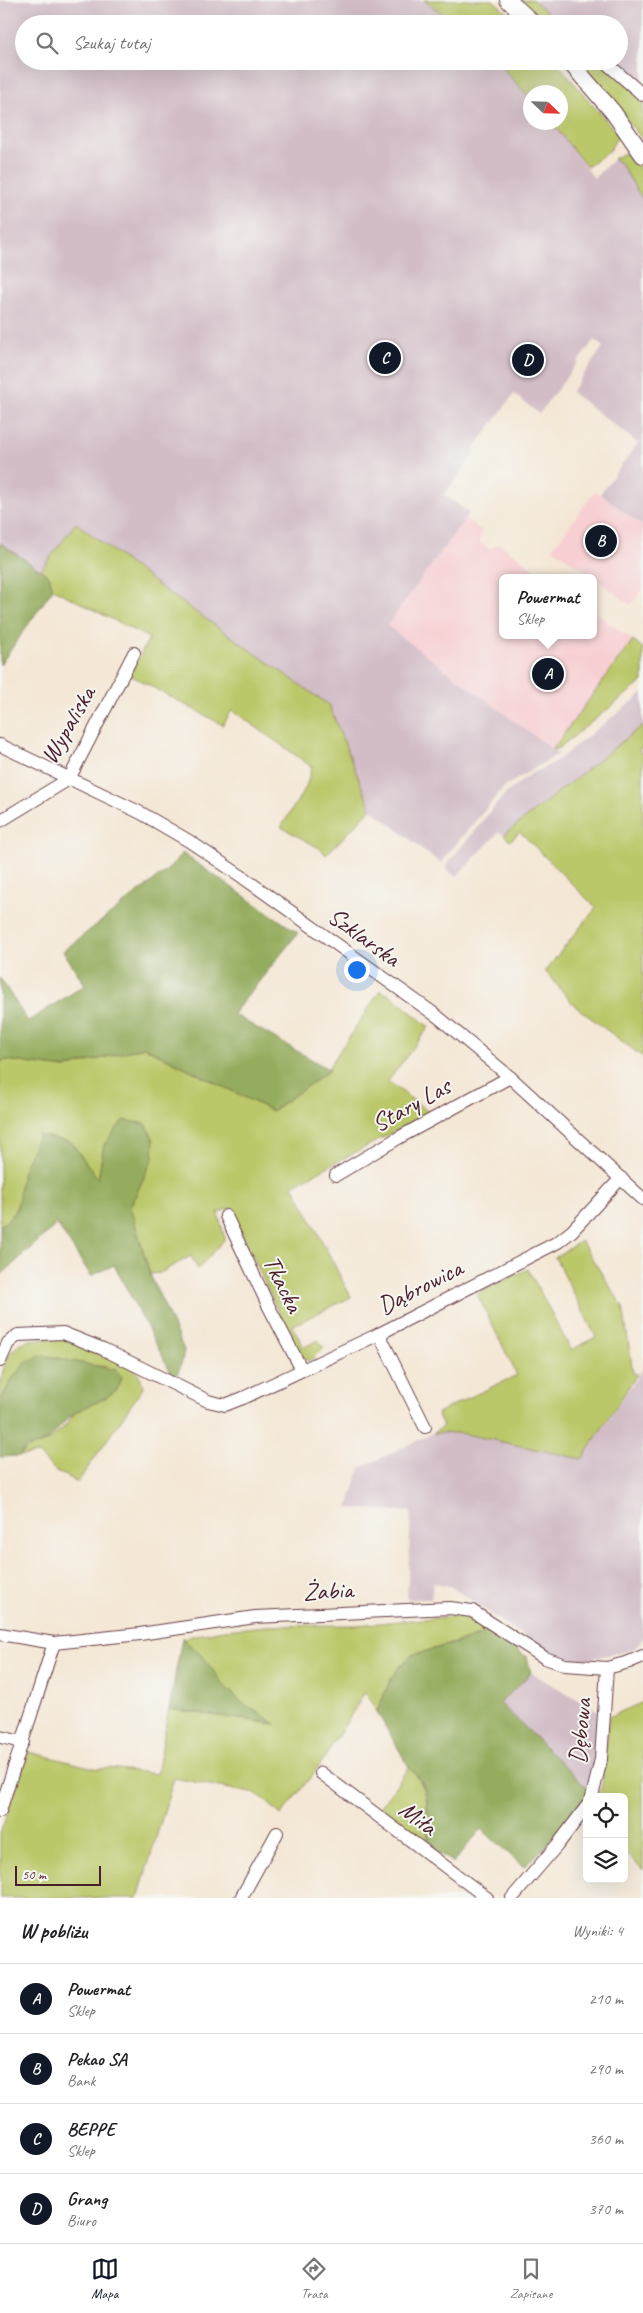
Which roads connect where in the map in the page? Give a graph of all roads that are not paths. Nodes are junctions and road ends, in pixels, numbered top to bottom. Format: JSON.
{"nodes":[{"id":1,"x":508,"y":0,"type":"edge"},
{"id":2,"x":524,"y":15,"type":"edge"},
{"id":3,"x":577,"y":70,"type":"edge"},
{"id":4,"x":614,"y":70,"type":"edge"},
{"id":5,"x":643,"y":95,"type":"edge"},
{"id":6,"x":643,"y":155,"type":"edge"},
{"id":7,"x":134,"y":653,"type":"dead end"},
{"id":8,"x":0,"y":745,"type":"edge"},
{"id":9,"x":69,"y":779,"type":"junction"},
{"id":10,"x":0,"y":821,"type":"edge"},
{"id":11,"x":510,"y":1077,"type":"junction"},
{"id":12,"x":336,"y":1175,"type":"dead end"},
{"id":13,"x":621,"y":1178,"type":"junction"},
{"id":14,"x":643,"y":1199,"type":"edge"},
{"id":15,"x":226,"y":1216,"type":"dead end"},
{"id":16,"x":379,"y":1334,"type":"junction"},
{"id":17,"x":0,"y":1362,"type":"edge"},
{"id":18,"x":302,"y":1370,"type":"junction"},
{"id":19,"x":425,"y":1426,"type":"dead end"},
{"id":20,"x":0,"y":1634,"type":"edge"},
{"id":21,"x":54,"y":1643,"type":"junction"},
{"id":22,"x":643,"y":1656,"type":"edge"},
{"id":23,"x":607,"y":1668,"type":"junction"},
{"id":24,"x":0,"y":1737,"type":"edge"},
{"id":25,"x":23,"y":1742,"type":"junction"},
{"id":26,"x":321,"y":1773,"type":"dead end"},
{"id":27,"x":593,"y":1793,"type":"edge"},
{"id":28,"x":0,"y":1811,"type":"edge"},
{"id":29,"x":583,"y":1811,"type":"edge"},
{"id":30,"x":276,"y":1833,"type":"dead end"},
{"id":31,"x":241,"y":1898,"type":"edge"},
{"id":32,"x":487,"y":1898,"type":"edge"},
{"id":33,"x":512,"y":1898,"type":"edge"}],
"edges":[{"from":1,"to":2,"type":"street"},
{"from":3,"to":6,"type":"street"},
{"from":4,"to":5,"type":"street"},
{"from":7,"to":9,"type":"street","name":"Wypaliska"},
{"from":8,"to":9,"type":"street","name":"Szklarska"},
{"from":9,"to":10,"type":"street","name":"Wypaliska"},
{"from":9,"to":11,"type":"street","name":"Szklarska"},
{"from":11,"to":12,"type":"street","name":"Stary Las"},
{"from":11,"to":13,"type":"street","name":"Szklarska"},
{"from":13,"to":14,"type":"street","name":"Szklarska"},
{"from":13,"to":16,"type":"street","name":"Dąbrowica"},
{"from":15,"to":18,"type":"street","name":"Tkacka"},
{"from":16,"to":18,"type":"street","name":"Dąbrowica"},
{"from":16,"to":19,"type":"street"},
{"from":17,"to":18,"type":"street","name":"Dąbrowica"},
{"from":20,"to":21,"type":"street","name":"Żabia"},
{"from":21,"to":23,"type":"street","name":"Żabia"},
{"from":21,"to":25,"type":"street"},
{"from":22,"to":23,"type":"street","name":"Żabia"},
{"from":23,"to":27,"type":"street","name":"Dębowa"},
{"from":24,"to":25,"type":"street"},
{"from":25,"to":28,"type":"street"},
{"from":26,"to":32,"type":"street","name":"Miła"},
{"from":29,"to":33,"type":"street"},
{"from":30,"to":31,"type":"street"}]}
